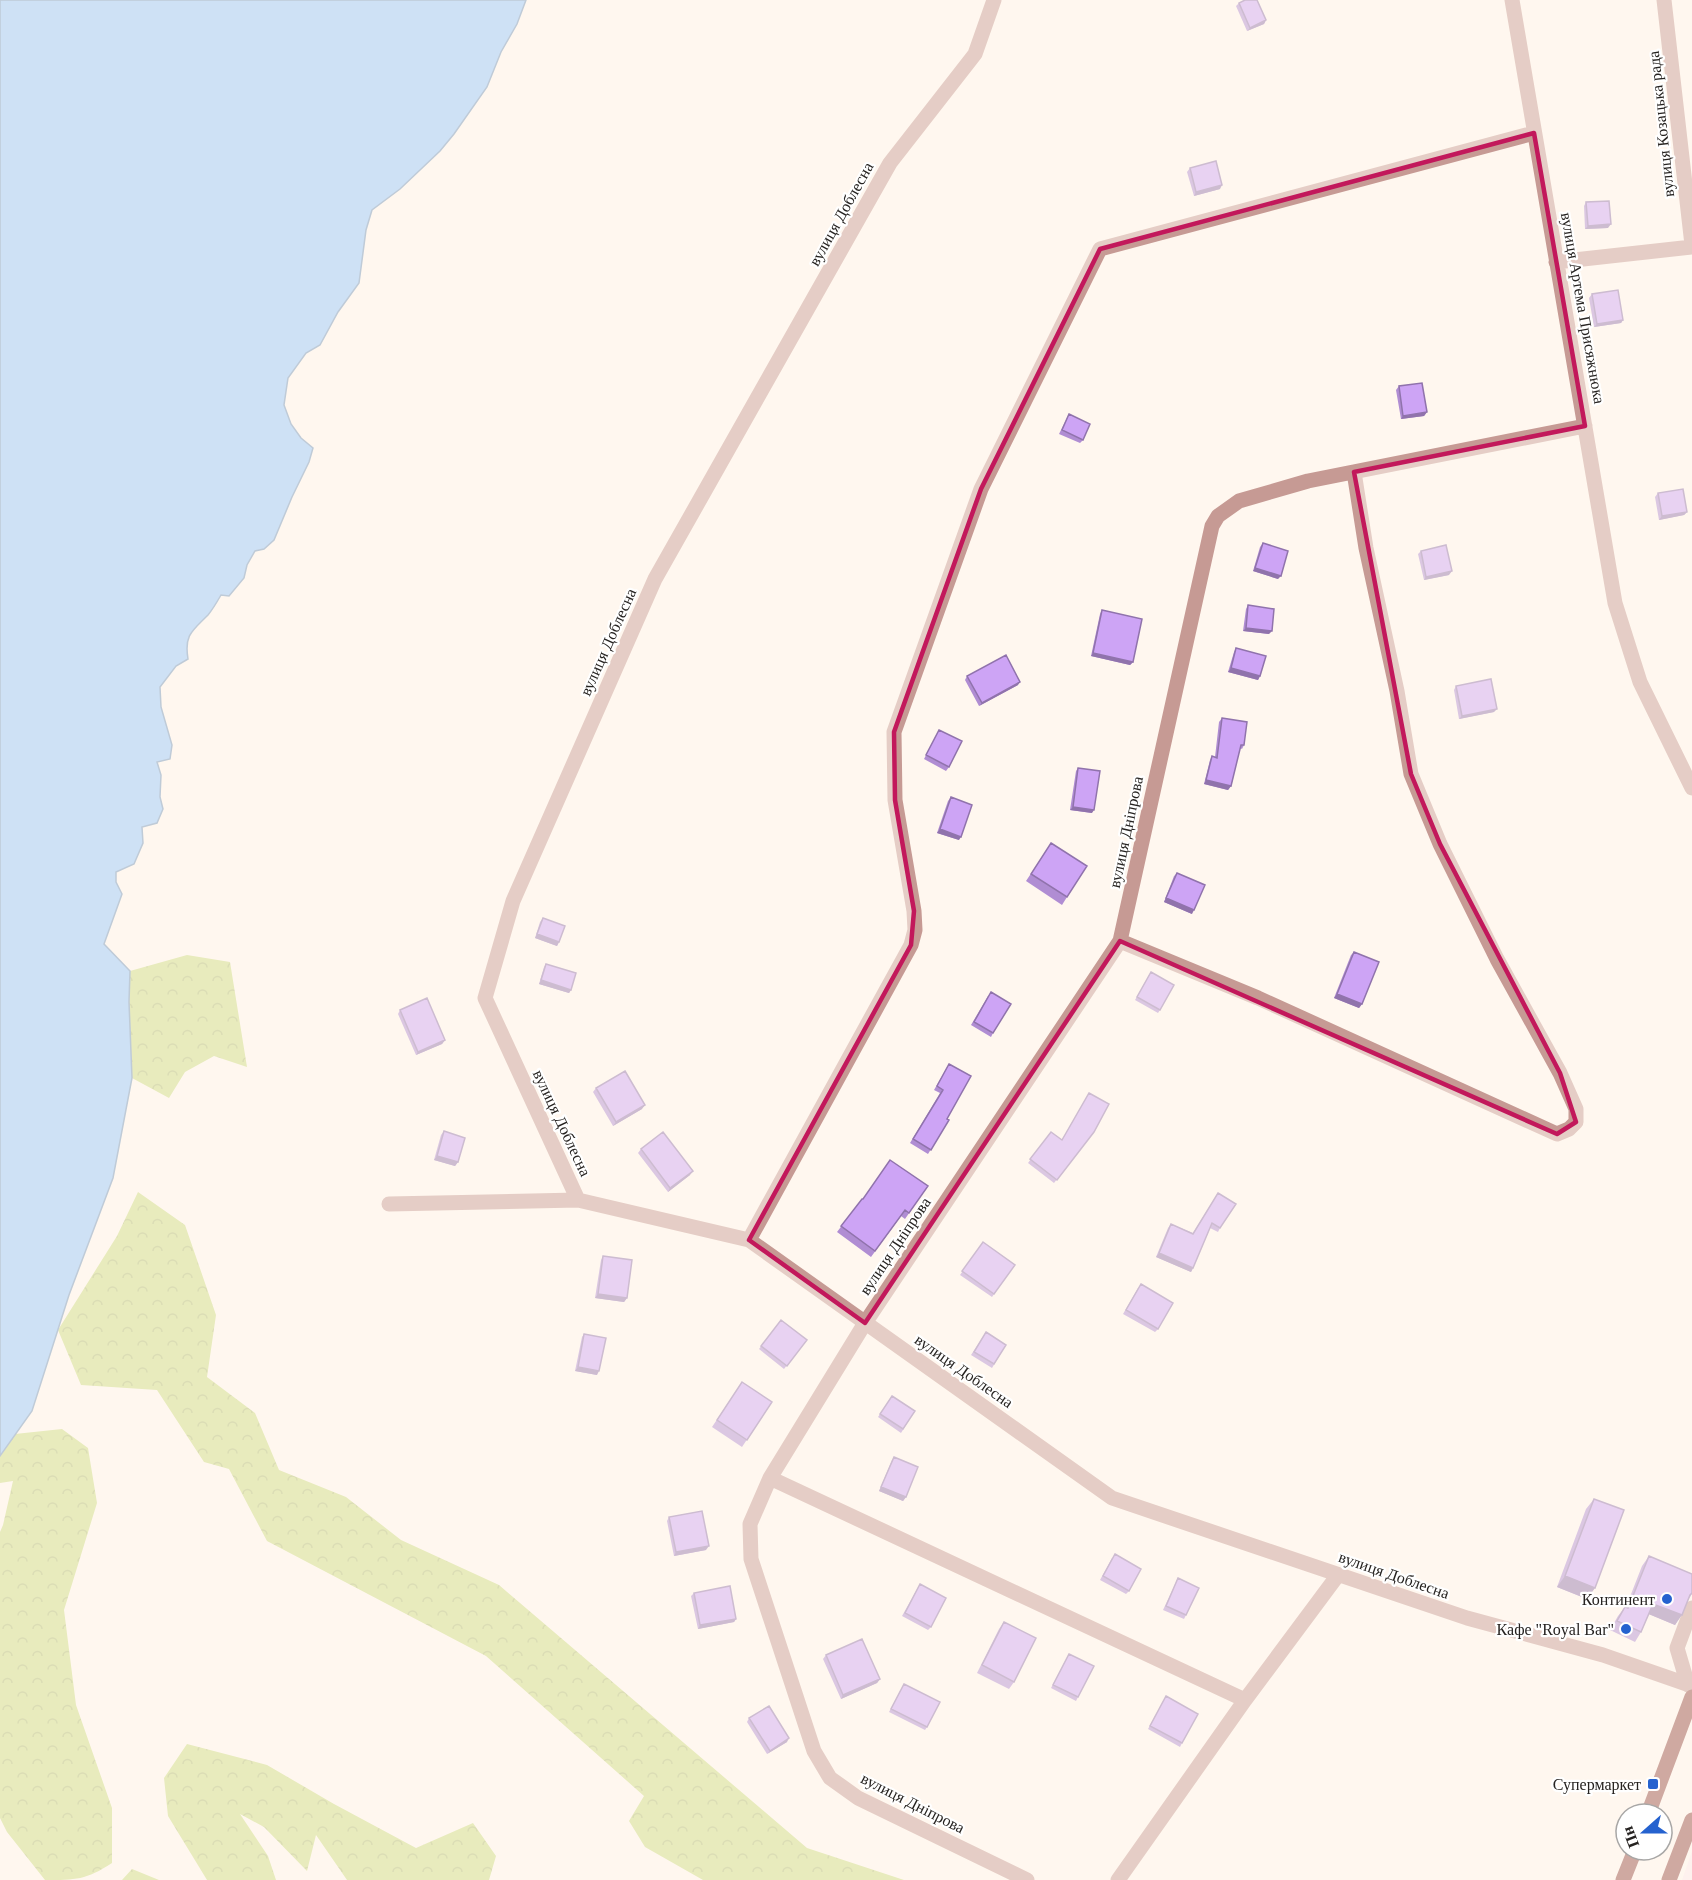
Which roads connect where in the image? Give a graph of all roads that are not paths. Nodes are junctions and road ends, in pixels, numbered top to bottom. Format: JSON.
{"nodes":[{"id":1,"x":994,"y":0,"type":"edge"},
{"id":2,"x":1512,"y":0,"type":"edge"},
{"id":3,"x":1664,"y":0,"type":"edge"},
{"id":4,"x":1534,"y":133,"type":"junction"},
{"id":5,"x":1692,"y":246,"type":"edge"},
{"id":6,"x":1556,"y":262,"type":"junction"},
{"id":7,"x":1585,"y":426,"type":"junction"},
{"id":8,"x":1354,"y":472,"type":"junction"},
{"id":9,"x":1212,"y":526,"type":"joint"},
{"id":10,"x":1692,"y":788,"type":"edge"},
{"id":11,"x":1120,"y":941,"type":"junction"},
{"id":12,"x":578,"y":1200,"type":"junction"},
{"id":13,"x":389,"y":1204,"type":"dead end"},
{"id":14,"x":749,"y":1240,"type":"junction"},
{"id":15,"x":865,"y":1323,"type":"junction"},
{"id":16,"x":770,"y":1478,"type":"junction"},
{"id":17,"x":1338,"y":1575,"type":"junction"},
{"id":18,"x":1692,"y":1608,"type":"edge"},
{"id":19,"x":1690,"y":1689,"type":"edge"},
{"id":20,"x":1245,"y":1700,"type":"junction"},
{"id":21,"x":1687,"y":1729,"type":"edge"},
{"id":22,"x":1654,"y":1802,"type":"edge"},
{"id":23,"x":1692,"y":1820,"type":"edge"},
{"id":24,"x":1630,"y":1862,"type":"edge"},
{"id":25,"x":1027,"y":1880,"type":"edge"},
{"id":26,"x":1118,"y":1880,"type":"edge"},
{"id":27,"x":1623,"y":1880,"type":"edge"},
{"id":28,"x":1669,"y":1880,"type":"edge"}],
"edges":[{"from":1,"to":12,"type":"street","name":"вулиця Доблесна"},
{"from":2,"to":4,"type":"street","name":"вулиця Артема Присяжнюка"},
{"from":3,"to":5,"type":"street","name":"вулиця Козацька рада"},
{"from":4,"to":6,"type":"street","name":"вулиця Артема Присяжнюка"},
{"from":4,"to":14,"type":"street"},
{"from":5,"to":6,"type":"street","name":"вулиця Козацька рада"},
{"from":6,"to":7,"type":"street","name":"вулиця Артема Присяжнюка"},
{"from":7,"to":8,"type":"street","name":"вулиця Артема Присяжнюка"},
{"from":7,"to":10,"type":"street"},
{"from":8,"to":9,"type":"street","name":"вулиця Артема Присяжнюка"},
{"from":8,"to":11,"type":"street"},
{"from":9,"to":11,"type":"street","name":"вулиця Дніпрова"},
{"from":11,"to":15,"type":"street","name":"вулиця Дніпрова"},
{"from":12,"to":13,"type":"street"},
{"from":12,"to":14,"type":"street","name":"вулиця Доблесна"},
{"from":14,"to":15,"type":"street","name":"вулиця Доблесна"},
{"from":15,"to":16,"type":"street","name":"вулиця Дніпрова"},
{"from":15,"to":17,"type":"street","name":"вулиця Доблесна"},
{"from":16,"to":20,"type":"street"},
{"from":16,"to":25,"type":"street","name":"вулиця Дніпрова"},
{"from":17,"to":19,"type":"street","name":"вулиця Доблесна"},
{"from":17,"to":20,"type":"street"},
{"from":18,"to":19,"type":"street"},
{"from":19,"to":21,"type":"main road"},
{"from":20,"to":26,"type":"street"},
{"from":21,"to":22,"type":"main road"},
{"from":23,"to":28,"type":"main road"},
{"from":24,"to":27,"type":"main road"}]}
